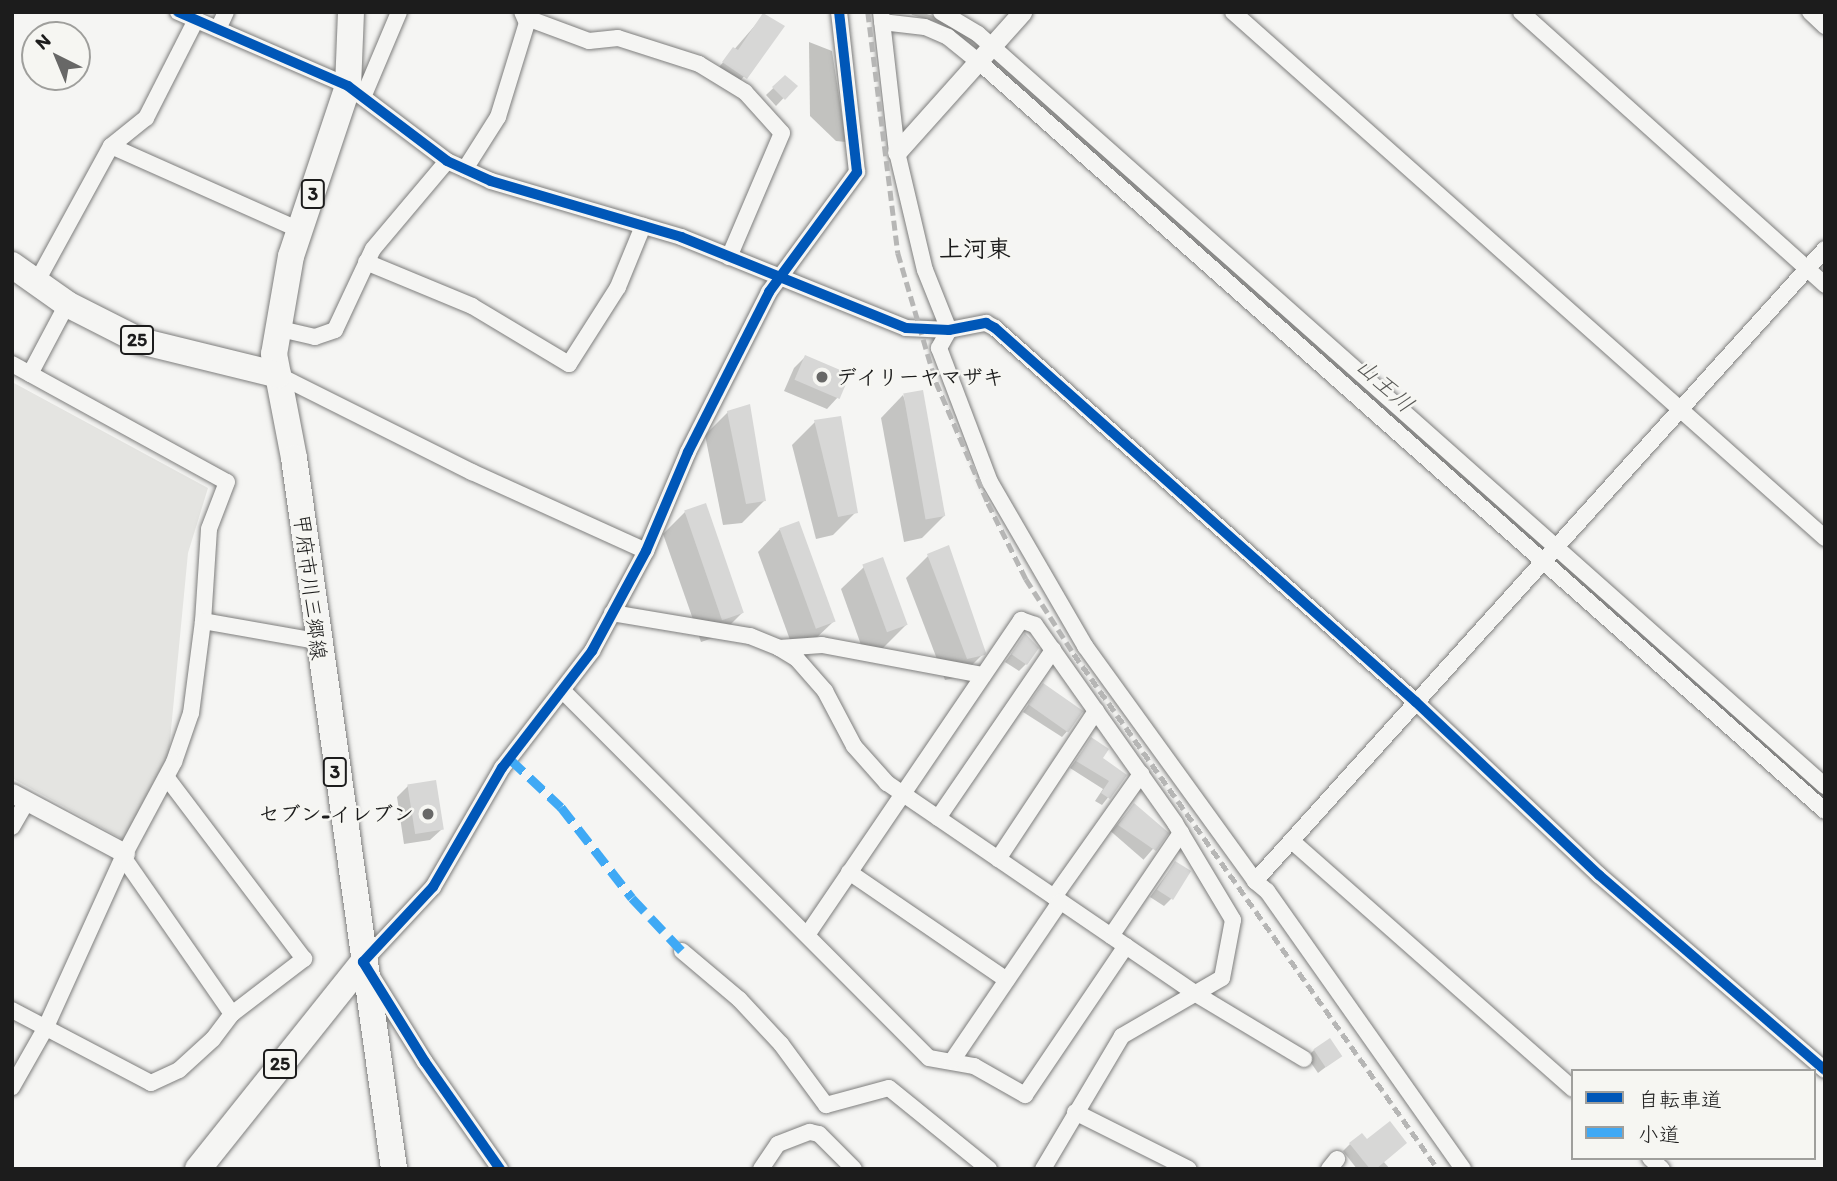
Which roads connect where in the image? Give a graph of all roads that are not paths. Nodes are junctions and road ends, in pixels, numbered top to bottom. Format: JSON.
{"nodes":[{"id":1,"x":178,"y":12,"type":"edge"},
{"id":2,"x":226,"y":12,"type":"edge"},
{"id":3,"x":351,"y":12,"type":"edge"},
{"id":4,"x":399,"y":12,"type":"edge"},
{"id":5,"x":839,"y":12,"type":"edge"},
{"id":6,"x":941,"y":12,"type":"edge"},
{"id":7,"x":1022,"y":12,"type":"edge"},
{"id":8,"x":1233,"y":12,"type":"edge"},
{"id":9,"x":1521,"y":12,"type":"edge"},
{"id":10,"x":1810,"y":12,"type":"edge"},
{"id":11,"x":525,"y":15,"type":"edge"},
{"id":12,"x":881,"y":16,"type":"edge"},
{"id":13,"x":196,"y":20,"type":"junction"},
{"id":14,"x":1825,"y":26,"type":"edge"},
{"id":15,"x":218,"y":29,"type":"junction"},
{"id":16,"x":985,"y":54,"type":"junction"},
{"id":17,"x":356,"y":90,"type":"junction"},
{"id":18,"x":111,"y":146,"type":"junction"},
{"id":19,"x":897,"y":152,"type":"junction"},
{"id":20,"x":447,"y":161,"type":"junction"},
{"id":21,"x":465,"y":169,"type":"junction"},
{"id":22,"x":643,"y":226,"type":"junction"},
{"id":23,"x":300,"y":229,"type":"junction"},
{"id":24,"x":1825,"y":249,"type":"edge"},
{"id":25,"x":729,"y":257,"type":"junction"},
{"id":26,"x":366,"y":262,"type":"junction"},
{"id":27,"x":12,"y":265,"type":"edge"},
{"id":28,"x":1807,"y":269,"type":"junction"},
{"id":29,"x":778,"y":278,"type":"junction"},
{"id":30,"x":36,"y":283,"type":"junction"},
{"id":31,"x":1825,"y":285,"type":"edge"},
{"id":32,"x":67,"y":304,"type":"junction"},
{"id":33,"x":276,"y":328,"type":"junction"},
{"id":34,"x":948,"y":330,"type":"junction"},
{"id":35,"x":12,"y":364,"type":"edge"},
{"id":36,"x":30,"y":374,"type":"junction"},
{"id":37,"x":278,"y":375,"type":"junction"},
{"id":38,"x":1680,"y":410,"type":"junction"},
{"id":39,"x":1825,"y":538,"type":"edge"},
{"id":40,"x":646,"y":551,"type":"junction"},
{"id":41,"x":1551,"y":556,"type":"junction"},
{"id":42,"x":612,"y":613,"type":"junction"},
{"id":43,"x":203,"y":621,"type":"junction"},
{"id":44,"x":316,"y":641,"type":"junction"},
{"id":45,"x":779,"y":648,"type":"junction"},
{"id":46,"x":1053,"y":650,"type":"junction"},
{"id":47,"x":983,"y":675,"type":"junction"},
{"id":48,"x":564,"y":692,"type":"junction"},
{"id":49,"x":1416,"y":702,"type":"junction"},
{"id":50,"x":1096,"y":711,"type":"junction"},
{"id":51,"x":1141,"y":774,"type":"junction"},
{"id":52,"x":168,"y":779,"type":"junction"},
{"id":53,"x":1825,"y":786,"type":"edge"},
{"id":54,"x":902,"y":793,"type":"junction"},
{"id":55,"x":19,"y":797,"type":"edge"},
{"id":56,"x":1825,"y":811,"type":"edge"},
{"id":57,"x":938,"y":818,"type":"junction"},
{"id":58,"x":12,"y":827,"type":"edge"},
{"id":59,"x":1181,"y":833,"type":"junction"},
{"id":60,"x":1293,"y":842,"type":"junction"},
{"id":61,"x":124,"y":855,"type":"junction"},
{"id":62,"x":998,"y":859,"type":"junction"},
{"id":63,"x":849,"y":872,"type":"junction"},
{"id":64,"x":1255,"y":881,"type":"junction"},
{"id":65,"x":1057,"y":899,"type":"junction"},
{"id":66,"x":807,"y":935,"type":"junction"},
{"id":67,"x":1111,"y":936,"type":"junction"},
{"id":68,"x":1126,"y":946,"type":"junction"},
{"id":69,"x":682,"y":951,"type":"dead end"},
{"id":70,"x":363,"y":962,"type":"junction"},
{"id":71,"x":1007,"y":980,"type":"junction"},
{"id":72,"x":1196,"y":994,"type":"junction"},
{"id":73,"x":12,"y":1010,"type":"edge"},
{"id":74,"x":232,"y":1014,"type":"junction"},
{"id":75,"x":45,"y":1029,"type":"junction"},
{"id":76,"x":1304,"y":1059,"type":"dead end"},
{"id":77,"x":952,"y":1061,"type":"junction"},
{"id":78,"x":1825,"y":1070,"type":"edge"},
{"id":79,"x":12,"y":1087,"type":"edge"},
{"id":80,"x":1571,"y":1087,"type":"edge"},
{"id":81,"x":826,"y":1105,"type":"junction"},
{"id":82,"x":1075,"y":1112,"type":"junction"},
{"id":83,"x":819,"y":1134,"type":"junction"},
{"id":84,"x":198,"y":1169,"type":"edge"},
{"id":85,"x":394,"y":1169,"type":"edge"},
{"id":86,"x":500,"y":1169,"type":"edge"},
{"id":87,"x":761,"y":1169,"type":"edge"},
{"id":88,"x":854,"y":1169,"type":"edge"},
{"id":89,"x":989,"y":1169,"type":"edge"},
{"id":90,"x":1043,"y":1169,"type":"edge"},
{"id":91,"x":1189,"y":1169,"type":"edge"},
{"id":92,"x":1463,"y":1169,"type":"edge"}],
"edges":[{"from":1,"to":13,"type":"street"},
{"from":2,"to":15,"type":"street"},
{"from":3,"to":17,"type":"main road","name":"甲府市川三郷線","number":"3"},
{"from":4,"to":17,"type":"street"},
{"from":5,"to":29,"type":"street"},
{"from":6,"to":16,"type":"street"},
{"from":7,"to":16,"type":"street"},
{"from":8,"to":38,"type":"street"},
{"from":9,"to":28,"type":"street"},
{"from":10,"to":14,"type":"street"},
{"from":11,"to":21,"type":"street"},
{"from":11,"to":25,"type":"street"},
{"from":12,"to":16,"type":"street"},
{"from":12,"to":19,"type":"street"},
{"from":13,"to":15,"type":"street"},
{"from":13,"to":18,"type":"street"},
{"from":15,"to":17,"type":"street"},
{"from":16,"to":19,"type":"street"},
{"from":16,"to":41,"type":"street"},
{"from":16,"to":41,"type":"street"},
{"from":17,"to":20,"type":"street"},
{"from":17,"to":23,"type":"main road","name":"甲府市川三郷線","number":"3"},
{"from":18,"to":23,"type":"street"},
{"from":18,"to":30,"type":"street"},
{"from":19,"to":34,"type":"street"},
{"from":20,"to":21,"type":"street"},
{"from":20,"to":26,"type":"street"},
{"from":21,"to":22,"type":"street"},
{"from":22,"to":25,"type":"street"},
{"from":22,"to":26,"type":"street"},
{"from":23,"to":33,"type":"main road","name":"甲府市川三郷線","number":"3"},
{"from":24,"to":28,"type":"street"},
{"from":25,"to":29,"type":"street"},
{"from":26,"to":33,"type":"street"},
{"from":27,"to":30,"type":"main road","number":"25"},
{"from":28,"to":31,"type":"street"},
{"from":28,"to":38,"type":"street"},
{"from":29,"to":34,"type":"street"},
{"from":29,"to":40,"type":"street"},
{"from":30,"to":32,"type":"main road","number":"25"},
{"from":32,"to":36,"type":"street"},
{"from":32,"to":37,"type":"main road","number":"25"},
{"from":33,"to":37,"type":"main road","name":"甲府市川三郷線","number":"3"},
{"from":34,"to":49,"type":"street"},
{"from":34,"to":64,"type":"street"},
{"from":35,"to":36,"type":"street"},
{"from":36,"to":43,"type":"street"},
{"from":37,"to":40,"type":"street"},
{"from":37,"to":44,"type":"main road","name":"甲府市川三郷線","number":"3"},
{"from":38,"to":39,"type":"street"},
{"from":38,"to":41,"type":"street"},
{"from":40,"to":42,"type":"street"},
{"from":41,"to":49,"type":"street"},
{"from":41,"to":53,"type":"street"},
{"from":41,"to":56,"type":"street"},
{"from":42,"to":45,"type":"street"},
{"from":42,"to":48,"type":"street"},
{"from":43,"to":44,"type":"street"},
{"from":43,"to":52,"type":"street"},
{"from":44,"to":70,"type":"main road","name":"甲府市川三郷線","number":"3"},
{"from":45,"to":47,"type":"street"},
{"from":45,"to":54,"type":"street"},
{"from":46,"to":47,"type":"street"},
{"from":46,"to":50,"type":"street"},
{"from":46,"to":57,"type":"street"},
{"from":47,"to":54,"type":"street"},
{"from":48,"to":66,"type":"street"},
{"from":48,"to":70,"type":"street"},
{"from":49,"to":60,"type":"street"},
{"from":49,"to":78,"type":"street"},
{"from":50,"to":51,"type":"street"},
{"from":50,"to":62,"type":"street"},
{"from":51,"to":59,"type":"street"},
{"from":51,"to":65,"type":"street"},
{"from":52,"to":61,"type":"street"},
{"from":52,"to":74,"type":"street"},
{"from":54,"to":57,"type":"street"},
{"from":54,"to":63,"type":"street"},
{"from":55,"to":58,"type":"street"},
{"from":55,"to":61,"type":"street"},
{"from":57,"to":62,"type":"street"},
{"from":59,"to":67,"type":"street"},
{"from":59,"to":72,"type":"street"},
{"from":60,"to":64,"type":"street"},
{"from":60,"to":80,"type":"street"},
{"from":61,"to":74,"type":"street"},
{"from":61,"to":75,"type":"street"},
{"from":62,"to":65,"type":"street"},
{"from":63,"to":66,"type":"street"},
{"from":63,"to":71,"type":"street"},
{"from":64,"to":92,"type":"street"},
{"from":65,"to":67,"type":"street"},
{"from":65,"to":71,"type":"street"},
{"from":66,"to":77,"type":"street"},
{"from":67,"to":68,"type":"street"},
{"from":68,"to":72,"type":"street"},
{"from":68,"to":77,"type":"street"},
{"from":69,"to":81,"type":"street"},
{"from":70,"to":84,"type":"main road","number":"25"},
{"from":70,"to":85,"type":"main road","name":"甲府市川三郷線","number":"3"},
{"from":70,"to":86,"type":"street"},
{"from":71,"to":77,"type":"street"},
{"from":72,"to":76,"type":"street"},
{"from":72,"to":82,"type":"street"},
{"from":73,"to":75,"type":"street"},
{"from":74,"to":75,"type":"street"},
{"from":75,"to":79,"type":"street"},
{"from":81,"to":83,"type":"street"},
{"from":81,"to":89,"type":"street"},
{"from":82,"to":90,"type":"street"},
{"from":82,"to":91,"type":"street"},
{"from":83,"to":87,"type":"street"},
{"from":83,"to":88,"type":"street"}]}
